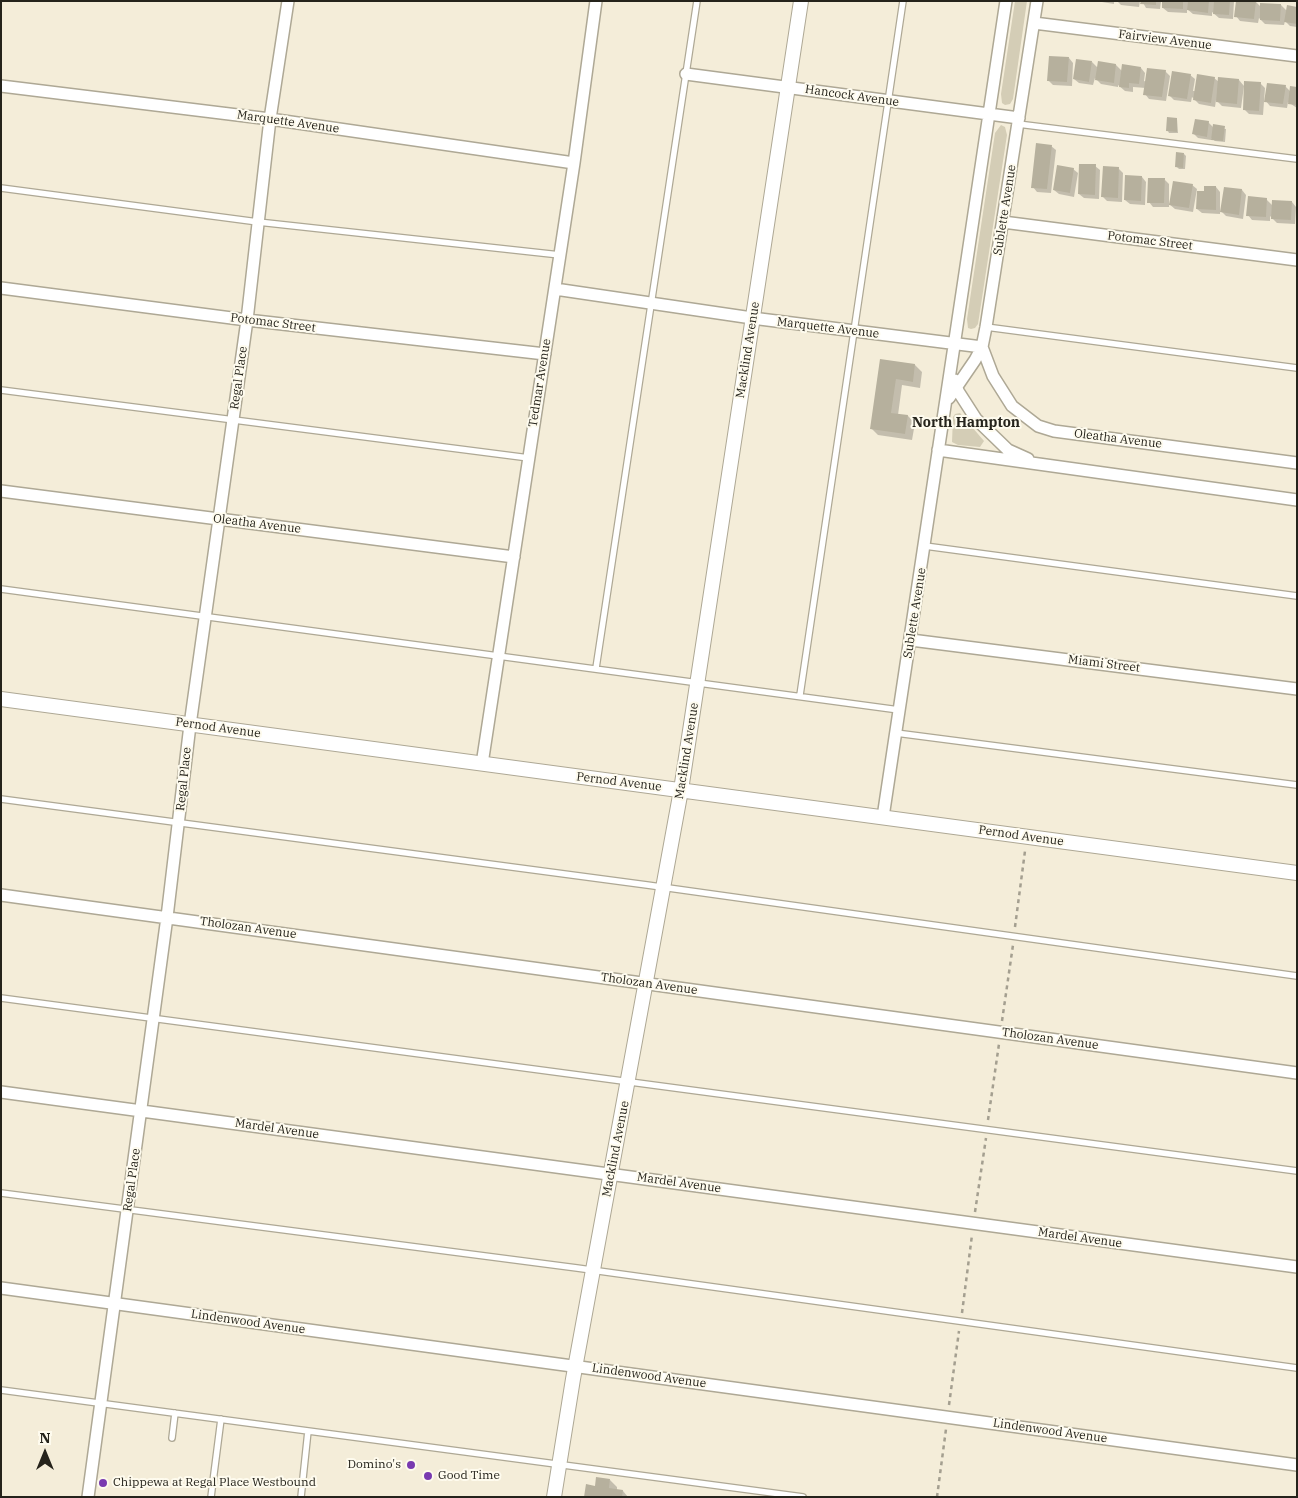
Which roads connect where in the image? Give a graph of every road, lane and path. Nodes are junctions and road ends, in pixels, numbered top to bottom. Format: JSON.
{"nodes":[{"id":1,"x":288,"y":1,"type":"edge"},
{"id":2,"x":596,"y":1,"type":"edge"},
{"id":3,"x":697,"y":1,"type":"edge"},
{"id":4,"x":801,"y":1,"type":"edge"},
{"id":5,"x":903,"y":1,"type":"edge"},
{"id":6,"x":1006,"y":1,"type":"edge"},
{"id":7,"x":1037,"y":1,"type":"edge"},
{"id":8,"x":1034,"y":23,"type":"junction"},
{"id":9,"x":1297,"y":56,"type":"edge"},
{"id":10,"x":686,"y":74,"type":"junction"},
{"id":11,"x":1,"y":86,"type":"edge"},
{"id":12,"x":787,"y":87,"type":"junction"},
{"id":13,"x":888,"y":100,"type":"junction"},
{"id":14,"x":990,"y":114,"type":"junction"},
{"id":15,"x":270,"y":119,"type":"junction"},
{"id":16,"x":1018,"y":121,"type":"junction"},
{"id":17,"x":1297,"y":159,"type":"edge"},
{"id":18,"x":574,"y":163,"type":"junction"},
{"id":19,"x":1,"y":188,"type":"edge"},
{"id":20,"x":258,"y":222,"type":"junction"},
{"id":21,"x":1003,"y":222,"type":"junction"},
{"id":22,"x":560,"y":255,"type":"junction"},
{"id":23,"x":1297,"y":260,"type":"edge"},
{"id":24,"x":1,"y":288,"type":"edge"},
{"id":25,"x":555,"y":289,"type":"junction"},
{"id":26,"x":652,"y":302,"type":"junction"},
{"id":27,"x":752,"y":318,"type":"junction"},
{"id":28,"x":247,"y":320,"type":"junction"},
{"id":29,"x":986,"y":327,"type":"junction"},
{"id":30,"x":853,"y":332,"type":"junction"},
{"id":31,"x":954,"y":344,"type":"junction"},
{"id":32,"x":982,"y":347,"type":"junction"},
{"id":33,"x":545,"y":354,"type":"junction"},
{"id":34,"x":952,"y":361,"type":"junction"},
{"id":35,"x":1297,"y":368,"type":"edge"},
{"id":36,"x":956,"y":385,"type":"junction"},
{"id":37,"x":1,"y":390,"type":"edge"},
{"id":38,"x":944,"y":409,"type":"junction"},
{"id":39,"x":233,"y":420,"type":"junction"},
{"id":40,"x":938,"y":450,"type":"junction"},
{"id":41,"x":529,"y":458,"type":"junction"},
{"id":42,"x":1297,"y":463,"type":"edge"},
{"id":43,"x":1047,"y":466,"type":"junction"},
{"id":44,"x":1,"y":491,"type":"edge"},
{"id":45,"x":1297,"y":500,"type":"edge"},
{"id":46,"x":219,"y":519,"type":"junction"},
{"id":47,"x":925,"y":546,"type":"junction"},
{"id":48,"x":514,"y":557,"type":"junction"},
{"id":49,"x":1,"y":589,"type":"edge"},
{"id":50,"x":1297,"y":596,"type":"edge"},
{"id":51,"x":206,"y":616,"type":"junction"},
{"id":52,"x":911,"y":640,"type":"junction"},
{"id":53,"x":498,"y":655,"type":"junction"},
{"id":54,"x":596,"y":668,"type":"junction"},
{"id":55,"x":697,"y":682,"type":"junction"},
{"id":56,"x":1297,"y":689,"type":"edge"},
{"id":57,"x":800,"y":695,"type":"junction"},
{"id":58,"x":1,"y":699,"type":"edge"},
{"id":59,"x":899,"y":710,"type":"junction"},
{"id":60,"x":190,"y":725,"type":"junction"},
{"id":61,"x":896,"y":733,"type":"junction"},
{"id":62,"x":482,"y":764,"type":"junction"},
{"id":63,"x":1297,"y":785,"type":"edge"},
{"id":64,"x":681,"y":790,"type":"junction"},
{"id":65,"x":1,"y":799,"type":"edge"},
{"id":66,"x":883,"y":817,"type":"junction"},
{"id":67,"x":179,"y":823,"type":"junction"},
{"id":68,"x":1297,"y":873,"type":"edge"},
{"id":69,"x":664,"y":887,"type":"junction"},
{"id":70,"x":1,"y":895,"type":"edge"},
{"id":71,"x":167,"y":917,"type":"junction"},
{"id":72,"x":1297,"y":976,"type":"edge"},
{"id":73,"x":646,"y":984,"type":"junction"},
{"id":74,"x":1,"y":998,"type":"edge"},
{"id":75,"x":153,"y":1018,"type":"junction"},
{"id":76,"x":1297,"y":1073,"type":"edge"},
{"id":77,"x":629,"y":1080,"type":"junction"},
{"id":78,"x":1,"y":1092,"type":"edge"},
{"id":79,"x":141,"y":1111,"type":"junction"},
{"id":80,"x":1297,"y":1171,"type":"edge"},
{"id":81,"x":612,"y":1174,"type":"junction"},
{"id":82,"x":1,"y":1192,"type":"edge"},
{"id":83,"x":128,"y":1210,"type":"junction"},
{"id":84,"x":1297,"y":1267,"type":"edge"},
{"id":85,"x":593,"y":1270,"type":"junction"},
{"id":86,"x":1,"y":1288,"type":"edge"},
{"id":87,"x":115,"y":1304,"type":"junction"},
{"id":88,"x":576,"y":1366,"type":"junction"},
{"id":89,"x":1297,"y":1368,"type":"edge"},
{"id":90,"x":1,"y":1390,"type":"edge"},
{"id":91,"x":102,"y":1404,"type":"junction"},
{"id":92,"x":175,"y":1413,"type":"junction"},
{"id":93,"x":221,"y":1419,"type":"junction"},
{"id":94,"x":946,"y":1426,"type":"dead end"},
{"id":95,"x":308,"y":1431,"type":"junction"},
{"id":96,"x":172,"y":1438,"type":"dead end"},
{"id":97,"x":559,"y":1463,"type":"junction"},
{"id":98,"x":1297,"y":1465,"type":"edge"},
{"id":99,"x":88,"y":1497,"type":"edge"},
{"id":100,"x":211,"y":1497,"type":"edge"},
{"id":101,"x":301,"y":1497,"type":"edge"},
{"id":102,"x":554,"y":1497,"type":"edge"},
{"id":103,"x":803,"y":1497,"type":"edge"},
{"id":104,"x":937,"y":1497,"type":"edge"}],
"edges":[{"from":1,"to":15,"type":"street","name":"Regal Place"},
{"from":2,"to":18,"type":"street","name":"Tedmar Avenue"},
{"from":3,"to":10,"type":"lane"},
{"from":4,"to":12,"type":"street","name":"Macklind Avenue"},
{"from":5,"to":13,"type":"lane"},
{"from":6,"to":14,"type":"street","name":"Sublette Avenue"},
{"from":7,"to":8,"type":"street","name":"Sublette Avenue"},
{"from":8,"to":9,"type":"street","name":"Fairview Avenue"},
{"from":8,"to":16,"type":"street","name":"Sublette Avenue"},
{"from":10,"to":12,"type":"street","name":"Hancock Avenue"},
{"from":10,"to":26,"type":"lane"},
{"from":11,"to":15,"type":"street","name":"Marquette Avenue"},
{"from":12,"to":13,"type":"street","name":"Hancock Avenue"},
{"from":12,"to":27,"type":"street","name":"Macklind Avenue"},
{"from":13,"to":14,"type":"street","name":"Hancock Avenue"},
{"from":13,"to":30,"type":"lane"},
{"from":14,"to":16,"type":"street","name":"Hancock Avenue"},
{"from":14,"to":31,"type":"street","name":"Sublette Avenue"},
{"from":15,"to":18,"type":"street","name":"Marquette Avenue"},
{"from":15,"to":20,"type":"street","name":"Regal Place"},
{"from":16,"to":17,"type":"lane"},
{"from":16,"to":21,"type":"street","name":"Sublette Avenue"},
{"from":18,"to":22,"type":"street","name":"Tedmar Avenue"},
{"from":19,"to":20,"type":"lane"},
{"from":20,"to":22,"type":"lane"},
{"from":20,"to":28,"type":"street","name":"Regal Place"},
{"from":21,"to":23,"type":"street","name":"Potomac Street"},
{"from":21,"to":29,"type":"street","name":"Sublette Avenue"},
{"from":22,"to":25,"type":"street","name":"Tedmar Avenue"},
{"from":24,"to":28,"type":"street","name":"Potomac Street"},
{"from":25,"to":26,"type":"street","name":"Marquette Avenue"},
{"from":25,"to":33,"type":"street","name":"Tedmar Avenue"},
{"from":26,"to":27,"type":"street","name":"Marquette Avenue"},
{"from":26,"to":54,"type":"lane"},
{"from":27,"to":30,"type":"street","name":"Marquette Avenue"},
{"from":27,"to":55,"type":"street","name":"Macklind Avenue"},
{"from":28,"to":33,"type":"street","name":"Potomac Street"},
{"from":28,"to":39,"type":"street","name":"Regal Place"},
{"from":29,"to":32,"type":"street","name":"Sublette Avenue"},
{"from":29,"to":35,"type":"lane"},
{"from":30,"to":31,"type":"street","name":"Marquette Avenue"},
{"from":30,"to":57,"type":"lane"},
{"from":31,"to":32,"type":"street","name":"Marquette Avenue"},
{"from":31,"to":34,"type":"street","name":"Sublette Avenue"},
{"from":32,"to":36,"type":"street","name":"Sublette Avenue"},
{"from":32,"to":42,"type":"street","name":"Oleatha Avenue"},
{"from":33,"to":41,"type":"street","name":"Tedmar Avenue"},
{"from":34,"to":36,"type":"street"},
{"from":34,"to":38,"type":"street","name":"Sublette Avenue"},
{"from":36,"to":38,"type":"street","name":"Sublette Avenue"},
{"from":36,"to":43,"type":"street"},
{"from":37,"to":39,"type":"lane"},
{"from":38,"to":40,"type":"street","name":"Sublette Avenue"},
{"from":39,"to":41,"type":"lane"},
{"from":39,"to":46,"type":"street","name":"Regal Place"},
{"from":40,"to":43,"type":"street"},
{"from":40,"to":47,"type":"street","name":"Sublette Avenue"},
{"from":41,"to":48,"type":"street","name":"Tedmar Avenue"},
{"from":43,"to":45,"type":"street"},
{"from":44,"to":46,"type":"street","name":"Oleatha Avenue"},
{"from":46,"to":48,"type":"street","name":"Oleatha Avenue"},
{"from":46,"to":51,"type":"street","name":"Regal Place"},
{"from":47,"to":50,"type":"lane"},
{"from":47,"to":52,"type":"street","name":"Sublette Avenue"},
{"from":48,"to":53,"type":"street","name":"Tedmar Avenue"},
{"from":49,"to":51,"type":"lane"},
{"from":51,"to":53,"type":"lane"},
{"from":51,"to":60,"type":"street","name":"Regal Place"},
{"from":52,"to":56,"type":"street","name":"Miami Street"},
{"from":52,"to":59,"type":"street","name":"Sublette Avenue"},
{"from":53,"to":54,"type":"lane"},
{"from":53,"to":62,"type":"street","name":"Tedmar Avenue"},
{"from":54,"to":55,"type":"lane"},
{"from":55,"to":57,"type":"lane"},
{"from":55,"to":64,"type":"street","name":"Macklind Avenue"},
{"from":57,"to":59,"type":"lane"},
{"from":58,"to":60,"type":"street","name":"Pernod Avenue"},
{"from":59,"to":61,"type":"street","name":"Sublette Avenue"},
{"from":60,"to":62,"type":"street","name":"Pernod Avenue"},
{"from":60,"to":67,"type":"street","name":"Regal Place"},
{"from":61,"to":63,"type":"lane"},
{"from":61,"to":66,"type":"street","name":"Sublette Avenue"},
{"from":62,"to":64,"type":"street","name":"Pernod Avenue"},
{"from":64,"to":66,"type":"street","name":"Pernod Avenue"},
{"from":64,"to":69,"type":"street","name":"Macklind Avenue"},
{"from":65,"to":67,"type":"lane"},
{"from":66,"to":68,"type":"street","name":"Pernod Avenue"},
{"from":67,"to":69,"type":"lane"},
{"from":67,"to":71,"type":"street","name":"Regal Place"},
{"from":69,"to":72,"type":"lane"},
{"from":69,"to":73,"type":"street","name":"Macklind Avenue"},
{"from":70,"to":71,"type":"street","name":"Tholozan Avenue"},
{"from":71,"to":73,"type":"street","name":"Tholozan Avenue"},
{"from":71,"to":75,"type":"street","name":"Regal Place"},
{"from":73,"to":76,"type":"street","name":"Tholozan Avenue"},
{"from":73,"to":77,"type":"street","name":"Macklind Avenue"},
{"from":74,"to":75,"type":"lane"},
{"from":75,"to":77,"type":"lane"},
{"from":75,"to":79,"type":"street","name":"Regal Place"},
{"from":77,"to":80,"type":"lane"},
{"from":77,"to":81,"type":"street","name":"Macklind Avenue"},
{"from":78,"to":79,"type":"street","name":"Mardel Avenue"},
{"from":79,"to":81,"type":"street","name":"Mardel Avenue"},
{"from":79,"to":83,"type":"street","name":"Regal Place"},
{"from":81,"to":84,"type":"street","name":"Mardel Avenue"},
{"from":81,"to":85,"type":"street","name":"Macklind Avenue"},
{"from":82,"to":83,"type":"lane"},
{"from":83,"to":85,"type":"lane"},
{"from":83,"to":87,"type":"street","name":"Regal Place"},
{"from":85,"to":88,"type":"street","name":"Macklind Avenue"},
{"from":85,"to":89,"type":"lane"},
{"from":86,"to":87,"type":"street","name":"Lindenwood Avenue"},
{"from":87,"to":88,"type":"street","name":"Lindenwood Avenue"},
{"from":87,"to":91,"type":"street","name":"Regal Place"},
{"from":88,"to":97,"type":"street","name":"Macklind Avenue"},
{"from":88,"to":98,"type":"street","name":"Lindenwood Avenue"},
{"from":90,"to":91,"type":"lane"},
{"from":91,"to":92,"type":"lane"},
{"from":91,"to":99,"type":"street","name":"Regal Place"},
{"from":92,"to":93,"type":"lane"},
{"from":92,"to":96,"type":"lane"},
{"from":93,"to":95,"type":"lane"},
{"from":93,"to":100,"type":"lane"},
{"from":94,"to":104,"type":"path"},
{"from":95,"to":97,"type":"lane"},
{"from":95,"to":101,"type":"lane"},
{"from":97,"to":102,"type":"street","name":"Macklind Avenue"},
{"from":97,"to":103,"type":"lane"}]}
